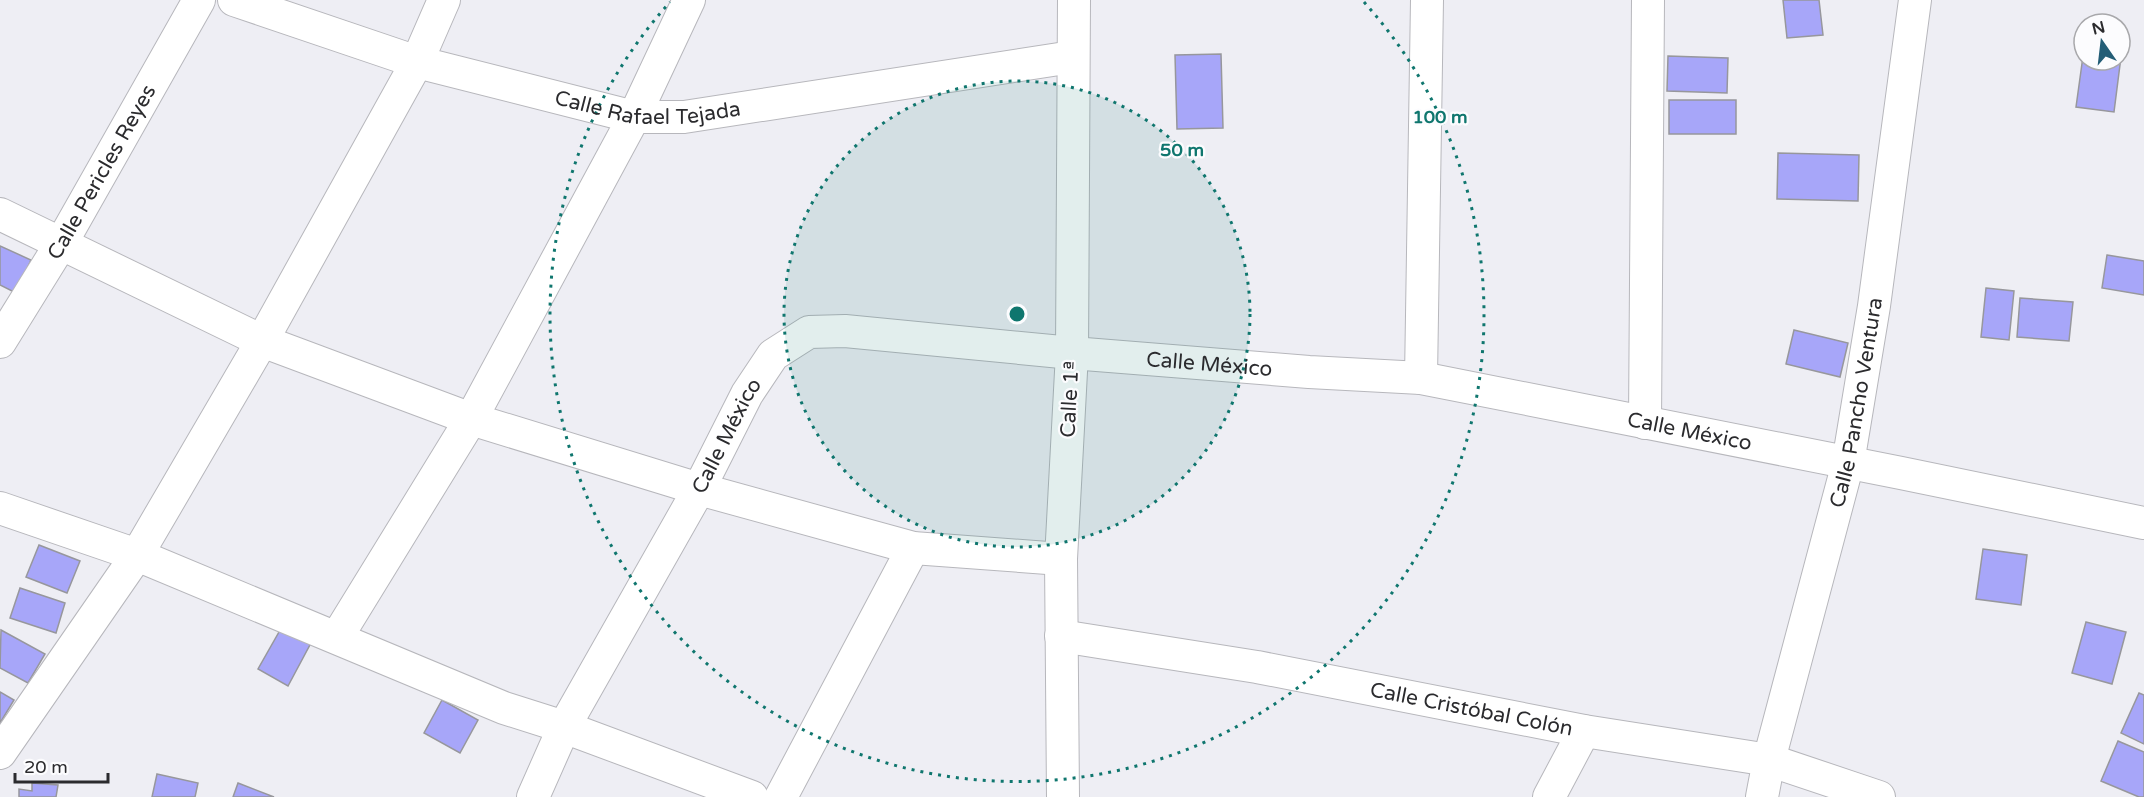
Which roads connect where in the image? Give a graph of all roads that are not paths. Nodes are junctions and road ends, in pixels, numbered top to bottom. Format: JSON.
{"nodes":[{"id":1,"x":199,"y":0,"type":"edge"},
{"id":2,"x":234,"y":0,"type":"edge"},
{"id":3,"x":444,"y":0,"type":"edge"},
{"id":4,"x":689,"y":0,"type":"edge"},
{"id":5,"x":1074,"y":0,"type":"edge"},
{"id":6,"x":1427,"y":0,"type":"edge"},
{"id":7,"x":1648,"y":0,"type":"edge"},
{"id":8,"x":1915,"y":0,"type":"edge"},
{"id":9,"x":1072,"y":57,"type":"junction"},
{"id":10,"x":417,"y":62,"type":"junction"},
{"id":11,"x":634,"y":117,"type":"junction"},
{"id":12,"x":0,"y":214,"type":"edge"},
{"id":13,"x":62,"y":243,"type":"junction"},
{"id":14,"x":262,"y":341,"type":"junction"},
{"id":15,"x":0,"y":342,"type":"edge"},
{"id":16,"x":1072,"y":353,"type":"junction"},
{"id":17,"x":1421,"y":378,"type":"junction"},
{"id":18,"x":471,"y":419,"type":"junction"},
{"id":19,"x":1645,"y":423,"type":"junction"},
{"id":20,"x":1848,"y":464,"type":"junction"},
{"id":21,"x":699,"y":489,"type":"junction"},
{"id":22,"x":0,"y":508,"type":"edge"},
{"id":23,"x":2144,"y":524,"type":"edge"},
{"id":24,"x":913,"y":548,"type":"junction"},
{"id":25,"x":137,"y":555,"type":"junction"},
{"id":26,"x":1061,"y":559,"type":"junction"},
{"id":27,"x":1061,"y":636,"type":"junction"},
{"id":28,"x":337,"y":637,"type":"junction"},
{"id":29,"x":564,"y":727,"type":"junction"},
{"id":30,"x":1584,"y":731,"type":"junction"},
{"id":31,"x":0,"y":753,"type":"edge"},
{"id":32,"x":1769,"y":760,"type":"junction"},
{"id":33,"x":533,"y":797,"type":"edge"},
{"id":34,"x":752,"y":797,"type":"edge"},
{"id":35,"x":781,"y":797,"type":"edge"},
{"id":36,"x":1063,"y":797,"type":"edge"},
{"id":37,"x":1549,"y":797,"type":"edge"},
{"id":38,"x":1762,"y":797,"type":"edge"},
{"id":39,"x":1880,"y":797,"type":"edge"}],
"edges":[{"from":1,"to":13,"type":"street","name":"Calle Pericles Reyes"},
{"from":2,"to":10,"type":"street","name":"Calle Rafael Tejada"},
{"from":3,"to":10,"type":"street"},
{"from":4,"to":11,"type":"street"},
{"from":5,"to":9,"type":"street","name":"Calle 1ª"},
{"from":6,"to":17,"type":"street"},
{"from":7,"to":19,"type":"street"},
{"from":8,"to":20,"type":"street","name":"Calle Pancho Ventura"},
{"from":9,"to":11,"type":"street","name":"Calle Rafael Tejada"},
{"from":9,"to":16,"type":"street","name":"Calle 1ª"},
{"from":10,"to":11,"type":"street","name":"Calle Rafael Tejada"},
{"from":10,"to":14,"type":"street"},
{"from":11,"to":18,"type":"street"},
{"from":12,"to":13,"type":"street"},
{"from":13,"to":14,"type":"street"},
{"from":13,"to":15,"type":"street","name":"Calle Pericles Reyes"},
{"from":14,"to":18,"type":"street"},
{"from":14,"to":25,"type":"street"},
{"from":16,"to":17,"type":"street","name":"Calle México"},
{"from":16,"to":21,"type":"street","name":"Calle México"},
{"from":16,"to":26,"type":"street","name":"Calle 1ª"},
{"from":17,"to":19,"type":"street","name":"Calle México"},
{"from":18,"to":21,"type":"street"},
{"from":18,"to":28,"type":"street"},
{"from":19,"to":20,"type":"street","name":"Calle México"},
{"from":20,"to":23,"type":"street","name":"Calle México"},
{"from":20,"to":32,"type":"street","name":"Calle Pancho Ventura"},
{"from":21,"to":24,"type":"street"},
{"from":21,"to":29,"type":"street","name":"Calle México"},
{"from":22,"to":25,"type":"street"},
{"from":24,"to":26,"type":"street"},
{"from":24,"to":35,"type":"street"},
{"from":25,"to":28,"type":"street"},
{"from":25,"to":31,"type":"street"},
{"from":26,"to":27,"type":"street","name":"Calle 1ª"},
{"from":27,"to":30,"type":"street","name":"Calle Cristóbal Colón"},
{"from":27,"to":36,"type":"street","name":"Calle 1ª"},
{"from":28,"to":29,"type":"street"},
{"from":29,"to":33,"type":"street","name":"Calle México"},
{"from":29,"to":34,"type":"street"},
{"from":30,"to":32,"type":"street","name":"Calle Cristóbal Colón"},
{"from":30,"to":37,"type":"street"},
{"from":32,"to":38,"type":"street","name":"Calle Pancho Ventura"},
{"from":32,"to":39,"type":"street","name":"Calle Cristóbal Colón"}]}
